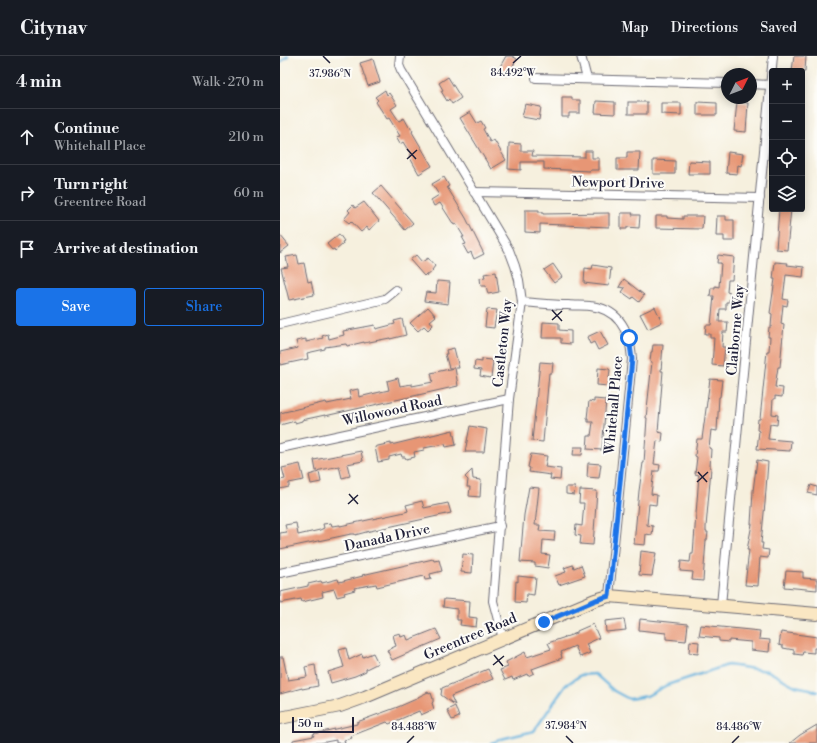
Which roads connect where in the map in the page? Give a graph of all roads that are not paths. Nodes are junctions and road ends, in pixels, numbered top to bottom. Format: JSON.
{"nodes":[{"id":1,"x":400,"y":56,"type":"edge"},
{"id":2,"x":581,"y":56,"type":"edge"},
{"id":3,"x":773,"y":56,"type":"edge"},
{"id":4,"x":772,"y":68,"type":"edge"},
{"id":5,"x":536,"y":78,"type":"dead end"},
{"id":6,"x":587,"y":79,"type":"junction"},
{"id":7,"x":721,"y":83,"type":"edge"},
{"id":8,"x":757,"y":84,"type":"edge"},
{"id":9,"x":769,"y":85,"type":"edge"},
{"id":10,"x":769,"y":96,"type":"edge"},
{"id":11,"x":474,"y":192,"type":"junction"},
{"id":12,"x":760,"y":198,"type":"junction"},
{"id":13,"x":396,"y":290,"type":"dead end"},
{"id":14,"x":522,"y":302,"type":"junction"},
{"id":15,"x":280,"y":324,"type":"edge"},
{"id":16,"x":510,"y":399,"type":"junction"},
{"id":17,"x":280,"y":448,"type":"edge"},
{"id":18,"x":500,"y":526,"type":"junction"},
{"id":19,"x":280,"y":573,"type":"edge"},
{"id":20,"x":609,"y":596,"type":"junction"},
{"id":21,"x":721,"y":605,"type":"junction"},
{"id":22,"x":817,"y":614,"type":"edge"},
{"id":23,"x":503,"y":639,"type":"junction"},
{"id":24,"x":280,"y":718,"type":"edge"}],
"edges":[{"from":1,"to":11,"type":"street","name":"Castleton Way"},
{"from":2,"to":6,"type":"street"},
{"from":3,"to":4,"type":"street","name":"Claiborne Way"},
{"from":5,"to":6,"type":"street"},
{"from":6,"to":7,"type":"street"},
{"from":8,"to":9,"type":"street"},
{"from":10,"to":12,"type":"street","name":"Claiborne Way"},
{"from":11,"to":12,"type":"street","name":"Newport Drive"},
{"from":11,"to":14,"type":"street","name":"Castleton Way"},
{"from":12,"to":21,"type":"street","name":"Claiborne Way"},
{"from":13,"to":15,"type":"street"},
{"from":14,"to":16,"type":"street","name":"Castleton Way"},
{"from":14,"to":20,"type":"street","name":"Whitehall Place"},
{"from":16,"to":17,"type":"street","name":"Willowood Road"},
{"from":16,"to":18,"type":"street","name":"Castleton Way"},
{"from":18,"to":19,"type":"street","name":"Danada Drive"},
{"from":18,"to":23,"type":"street","name":"Castleton Way"},
{"from":20,"to":21,"type":"street","name":"Greentree Road"},
{"from":20,"to":23,"type":"street","name":"Greentree Road"},
{"from":21,"to":22,"type":"street","name":"Greentree Road"},
{"from":23,"to":24,"type":"street","name":"Greentree Road"}]}
